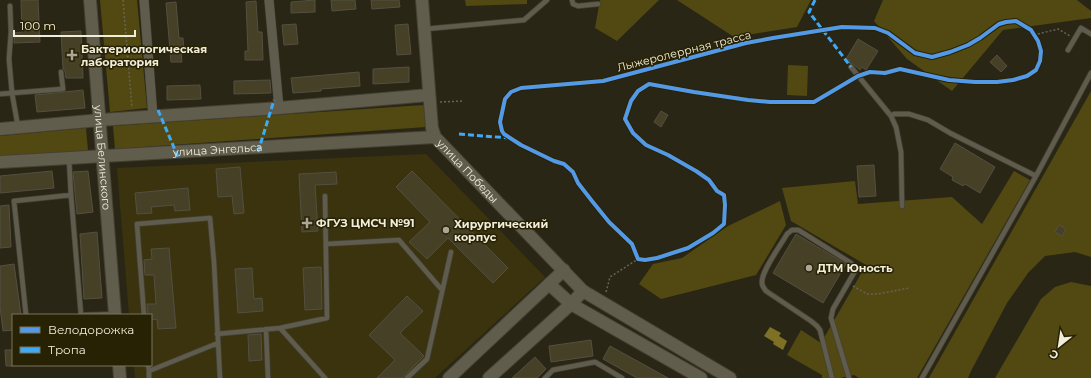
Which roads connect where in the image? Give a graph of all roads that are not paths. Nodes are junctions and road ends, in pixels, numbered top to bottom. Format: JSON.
{"nodes":[{"id":1,"x":90,"y":0,"type":"edge"},
{"id":2,"x":144,"y":0,"type":"edge"},
{"id":3,"x":270,"y":0,"type":"edge"},
{"id":4,"x":422,"y":0,"type":"edge"},
{"id":5,"x":547,"y":0,"type":"edge"},
{"id":6,"x":572,"y":0,"type":"edge"},
{"id":7,"x":598,"y":4,"type":"dead end"},
{"id":8,"x":10,"y":6,"type":"dead end"},
{"id":9,"x":424,"y":30,"type":"junction"},
{"id":10,"x":1091,"y":34,"type":"edge"},
{"id":11,"x":1068,"y":50,"type":"dead end"},
{"id":12,"x":851,"y":67,"type":"dead end"},
{"id":13,"x":61,"y":72,"type":"dead end"},
{"id":14,"x":1091,"y":73,"type":"edge"},
{"id":15,"x":12,"y":93,"type":"junction"},
{"id":16,"x":0,"y":94,"type":"edge"},
{"id":17,"x":434,"y":99,"type":"junction"},
{"id":18,"x":279,"y":108,"type":"junction"},
{"id":19,"x":891,"y":116,"type":"junction"},
{"id":20,"x":153,"y":117,"type":"junction"},
{"id":21,"x":100,"y":120,"type":"junction"},
{"id":22,"x":18,"y":127,"type":"junction"},
{"id":23,"x":0,"y":129,"type":"edge"},
{"id":24,"x":434,"y":138,"type":"junction"},
{"id":25,"x":102,"y":156,"type":"junction"},
{"id":26,"x":69,"y":158,"type":"junction"},
{"id":27,"x":0,"y":162,"type":"edge"},
{"id":28,"x":1036,"y":176,"type":"junction"},
{"id":29,"x":71,"y":195,"type":"junction"},
{"id":30,"x":324,"y":196,"type":"dead end"},
{"id":31,"x":902,"y":206,"type":"dead end"},
{"id":32,"x":326,"y":244,"type":"junction"},
{"id":33,"x":451,"y":252,"type":"dead end"},
{"id":34,"x":564,"y":270,"type":"junction"},
{"id":35,"x":549,"y":284,"type":"junction"},
{"id":36,"x":442,"y":290,"type":"junction"},
{"id":37,"x":583,"y":291,"type":"junction"},
{"id":38,"x":571,"y":304,"type":"junction"},
{"id":39,"x":26,"y":314,"type":"edge"},
{"id":40,"x":83,"y":314,"type":"edge"},
{"id":41,"x":115,"y":314,"type":"edge"},
{"id":42,"x":144,"y":314,"type":"edge"},
{"id":43,"x":280,"y":328,"type":"junction"},
{"id":44,"x":266,"y":329,"type":"junction"},
{"id":45,"x":217,"y":334,"type":"junction"},
{"id":46,"x":218,"y":343,"type":"junction"},
{"id":47,"x":119,"y":366,"type":"edge"},
{"id":48,"x":148,"y":366,"type":"edge"},
{"id":49,"x":149,"y":371,"type":"junction"},
{"id":50,"x":120,"y":378,"type":"edge"},
{"id":51,"x":149,"y":378,"type":"edge"},
{"id":52,"x":220,"y":378,"type":"edge"},
{"id":53,"x":268,"y":378,"type":"edge"},
{"id":54,"x":325,"y":378,"type":"edge"},
{"id":55,"x":408,"y":378,"type":"edge"},
{"id":56,"x":449,"y":378,"type":"edge"},
{"id":57,"x":489,"y":378,"type":"edge"},
{"id":58,"x":545,"y":378,"type":"edge"},
{"id":59,"x":622,"y":378,"type":"edge"},
{"id":60,"x":700,"y":378,"type":"edge"},
{"id":61,"x":730,"y":378,"type":"edge"},
{"id":62,"x":832,"y":378,"type":"edge"},
{"id":63,"x":849,"y":378,"type":"edge"},
{"id":64,"x":922,"y":378,"type":"edge"}],
"edges":[{"from":1,"to":21,"type":"main road","name":"улица Белинского"},
{"from":2,"to":20,"type":"street"},
{"from":3,"to":18,"type":"street"},
{"from":4,"to":9,"type":"main road","name":"улица Победы"},
{"from":5,"to":9,"type":"lane"},
{"from":6,"to":7,"type":"lane"},
{"from":8,"to":15,"type":"lane"},
{"from":9,"to":17,"type":"main road","name":"улица Победы"},
{"from":10,"to":11,"type":"lane"},
{"from":12,"to":19,"type":"lane"},
{"from":13,"to":15,"type":"lane"},
{"from":14,"to":28,"type":"lane"},
{"from":15,"to":16,"type":"lane"},
{"from":15,"to":22,"type":"lane"},
{"from":17,"to":18,"type":"main road"},
{"from":17,"to":24,"type":"main road","name":"улица Победы"},
{"from":18,"to":20,"type":"main road"},
{"from":19,"to":28,"type":"lane"},
{"from":19,"to":31,"type":"lane"},
{"from":20,"to":21,"type":"main road"},
{"from":21,"to":22,"type":"main road"},
{"from":21,"to":25,"type":"main road","name":"улица Белинского"},
{"from":22,"to":23,"type":"main road"},
{"from":24,"to":25,"type":"main road","name":"улица Энгельса"},
{"from":24,"to":34,"type":"main road","name":"улица Победы"},
{"from":25,"to":26,"type":"main road","name":"улица Энгельса"},
{"from":25,"to":41,"type":"main road","name":"улица Белинского"},
{"from":26,"to":27,"type":"main road","name":"улица Энгельса"},
{"from":26,"to":29,"type":"lane"},
{"from":28,"to":64,"type":"lane"},
{"from":29,"to":39,"type":"lane"},
{"from":29,"to":40,"type":"lane"},
{"from":30,"to":32,"type":"lane"},
{"from":32,"to":36,"type":"lane"},
{"from":32,"to":43,"type":"lane"},
{"from":33,"to":36,"type":"lane"},
{"from":34,"to":35,"type":"main road"},
{"from":34,"to":37,"type":"main road","name":"улица Победы"},
{"from":35,"to":38,"type":"main road"},
{"from":35,"to":56,"type":"main road"},
{"from":36,"to":55,"type":"lane"},
{"from":37,"to":38,"type":"main road"},
{"from":37,"to":61,"type":"main road","name":"улица Победы"},
{"from":38,"to":57,"type":"main road"},
{"from":38,"to":60,"type":"main road"},
{"from":42,"to":45,"type":"lane"},
{"from":43,"to":44,"type":"lane"},
{"from":43,"to":54,"type":"lane"},
{"from":44,"to":45,"type":"lane"},
{"from":44,"to":53,"type":"lane"},
{"from":45,"to":46,"type":"lane"},
{"from":46,"to":49,"type":"lane"},
{"from":46,"to":52,"type":"lane"},
{"from":47,"to":50,"type":"main road"},
{"from":48,"to":49,"type":"lane"},
{"from":49,"to":51,"type":"lane"},
{"from":58,"to":59,"type":"lane"},
{"from":62,"to":63,"type":"lane"}]}
